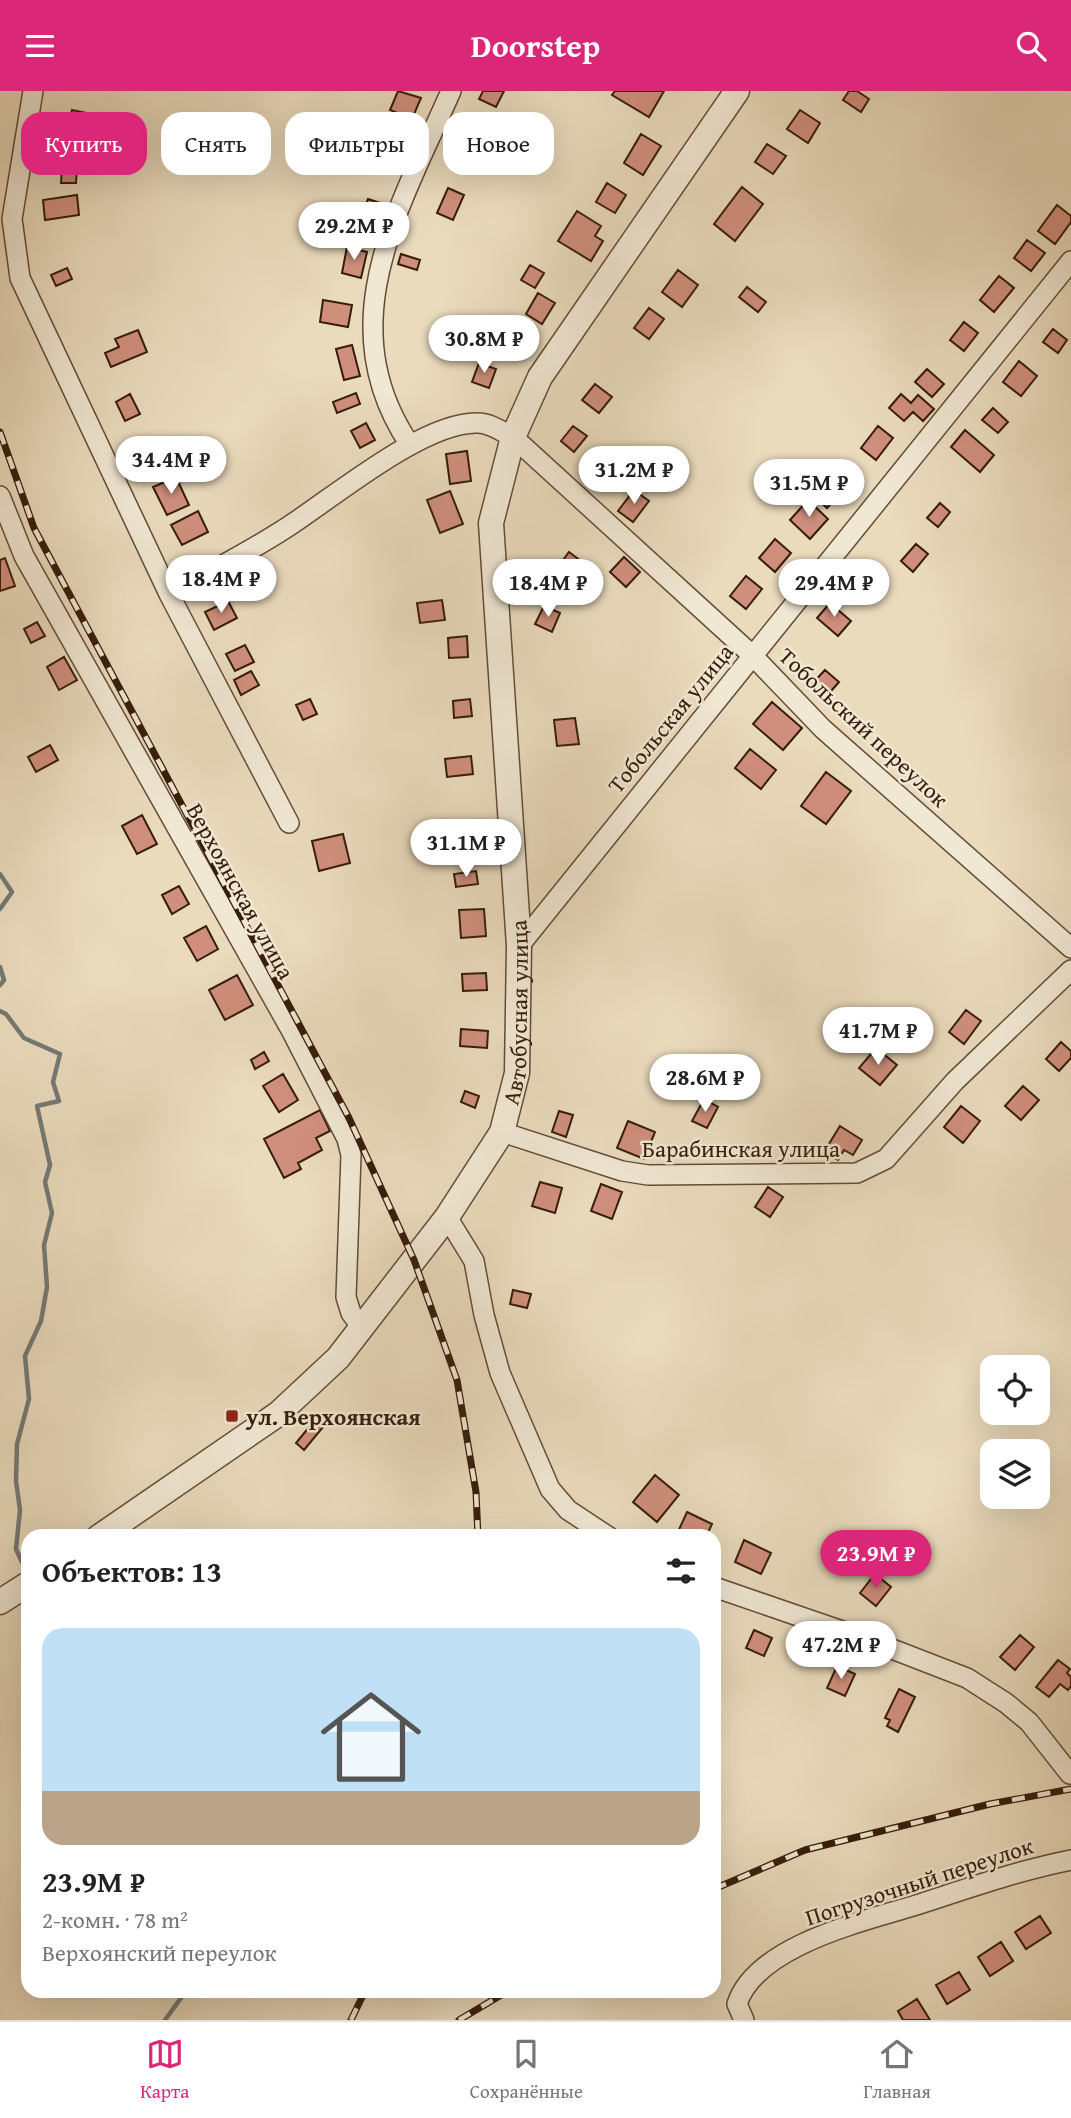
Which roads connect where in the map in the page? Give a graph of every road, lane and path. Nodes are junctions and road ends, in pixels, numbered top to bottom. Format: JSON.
{"nodes":[{"id":1,"x":33,"y":91,"type":"edge"},
{"id":2,"x":451,"y":91,"type":"edge"},
{"id":3,"x":737,"y":91,"type":"edge"},
{"id":4,"x":1071,"y":261,"type":"edge"},
{"id":5,"x":513,"y":437,"type":"junction"},
{"id":6,"x":410,"y":445,"type":"junction"},
{"id":7,"x":0,"y":496,"type":"edge"},
{"id":8,"x":169,"y":594,"type":"junction"},
{"id":9,"x":752,"y":655,"type":"junction"},
{"id":10,"x":289,"y":823,"type":"dead end"},
{"id":11,"x":519,"y":946,"type":"junction"},
{"id":12,"x":1071,"y":948,"type":"edge"},
{"id":13,"x":1071,"y":970,"type":"edge"},
{"id":14,"x":502,"y":1132,"type":"junction"},
{"id":15,"x":447,"y":1217,"type":"junction"},
{"id":16,"x":363,"y":1329,"type":"junction"},
{"id":17,"x":111,"y":1529,"type":"edge"},
{"id":18,"x":597,"y":1529,"type":"edge"},
{"id":19,"x":21,"y":1588,"type":"edge"},
{"id":20,"x":721,"y":1589,"type":"edge"},
{"id":21,"x":0,"y":1602,"type":"edge"},
{"id":22,"x":1070,"y":1774,"type":"edge"},
{"id":23,"x":1071,"y":1860,"type":"edge"},
{"id":24,"x":743,"y":2019,"type":"edge"}],
"edges":[{"from":1,"to":8,"type":"street"},
{"from":2,"to":6,"type":"street"},
{"from":3,"to":5,"type":"street","name":"Автобусная улица"},
{"from":4,"to":9,"type":"street","name":"Тобольская улица"},
{"from":5,"to":6,"type":"street","name":"Тобольский переулок"},
{"from":5,"to":9,"type":"street","name":"Тобольский переулок"},
{"from":5,"to":11,"type":"street","name":"Автобусная улица"},
{"from":6,"to":8,"type":"street","name":"Тобольский переулок"},
{"from":7,"to":16,"type":"street","name":"Верхоянская улица"},
{"from":8,"to":10,"type":"street"},
{"from":9,"to":11,"type":"street","name":"Тобольская улица"},
{"from":9,"to":12,"type":"street","name":"Тобольский переулок"},
{"from":11,"to":14,"type":"street","name":"Автобусная улица"},
{"from":13,"to":14,"type":"street","name":"Барабинская улица"},
{"from":14,"to":15,"type":"street","name":"Автобусная улица"},
{"from":15,"to":16,"type":"street","name":"Автобусная улица"},
{"from":15,"to":18,"type":"street"},
{"from":16,"to":17,"type":"street","name":"Автобусная улица"},
{"from":19,"to":21,"type":"street"},
{"from":20,"to":22,"type":"street"},
{"from":23,"to":24,"type":"street","name":"Погрузочный переулок"}]}
